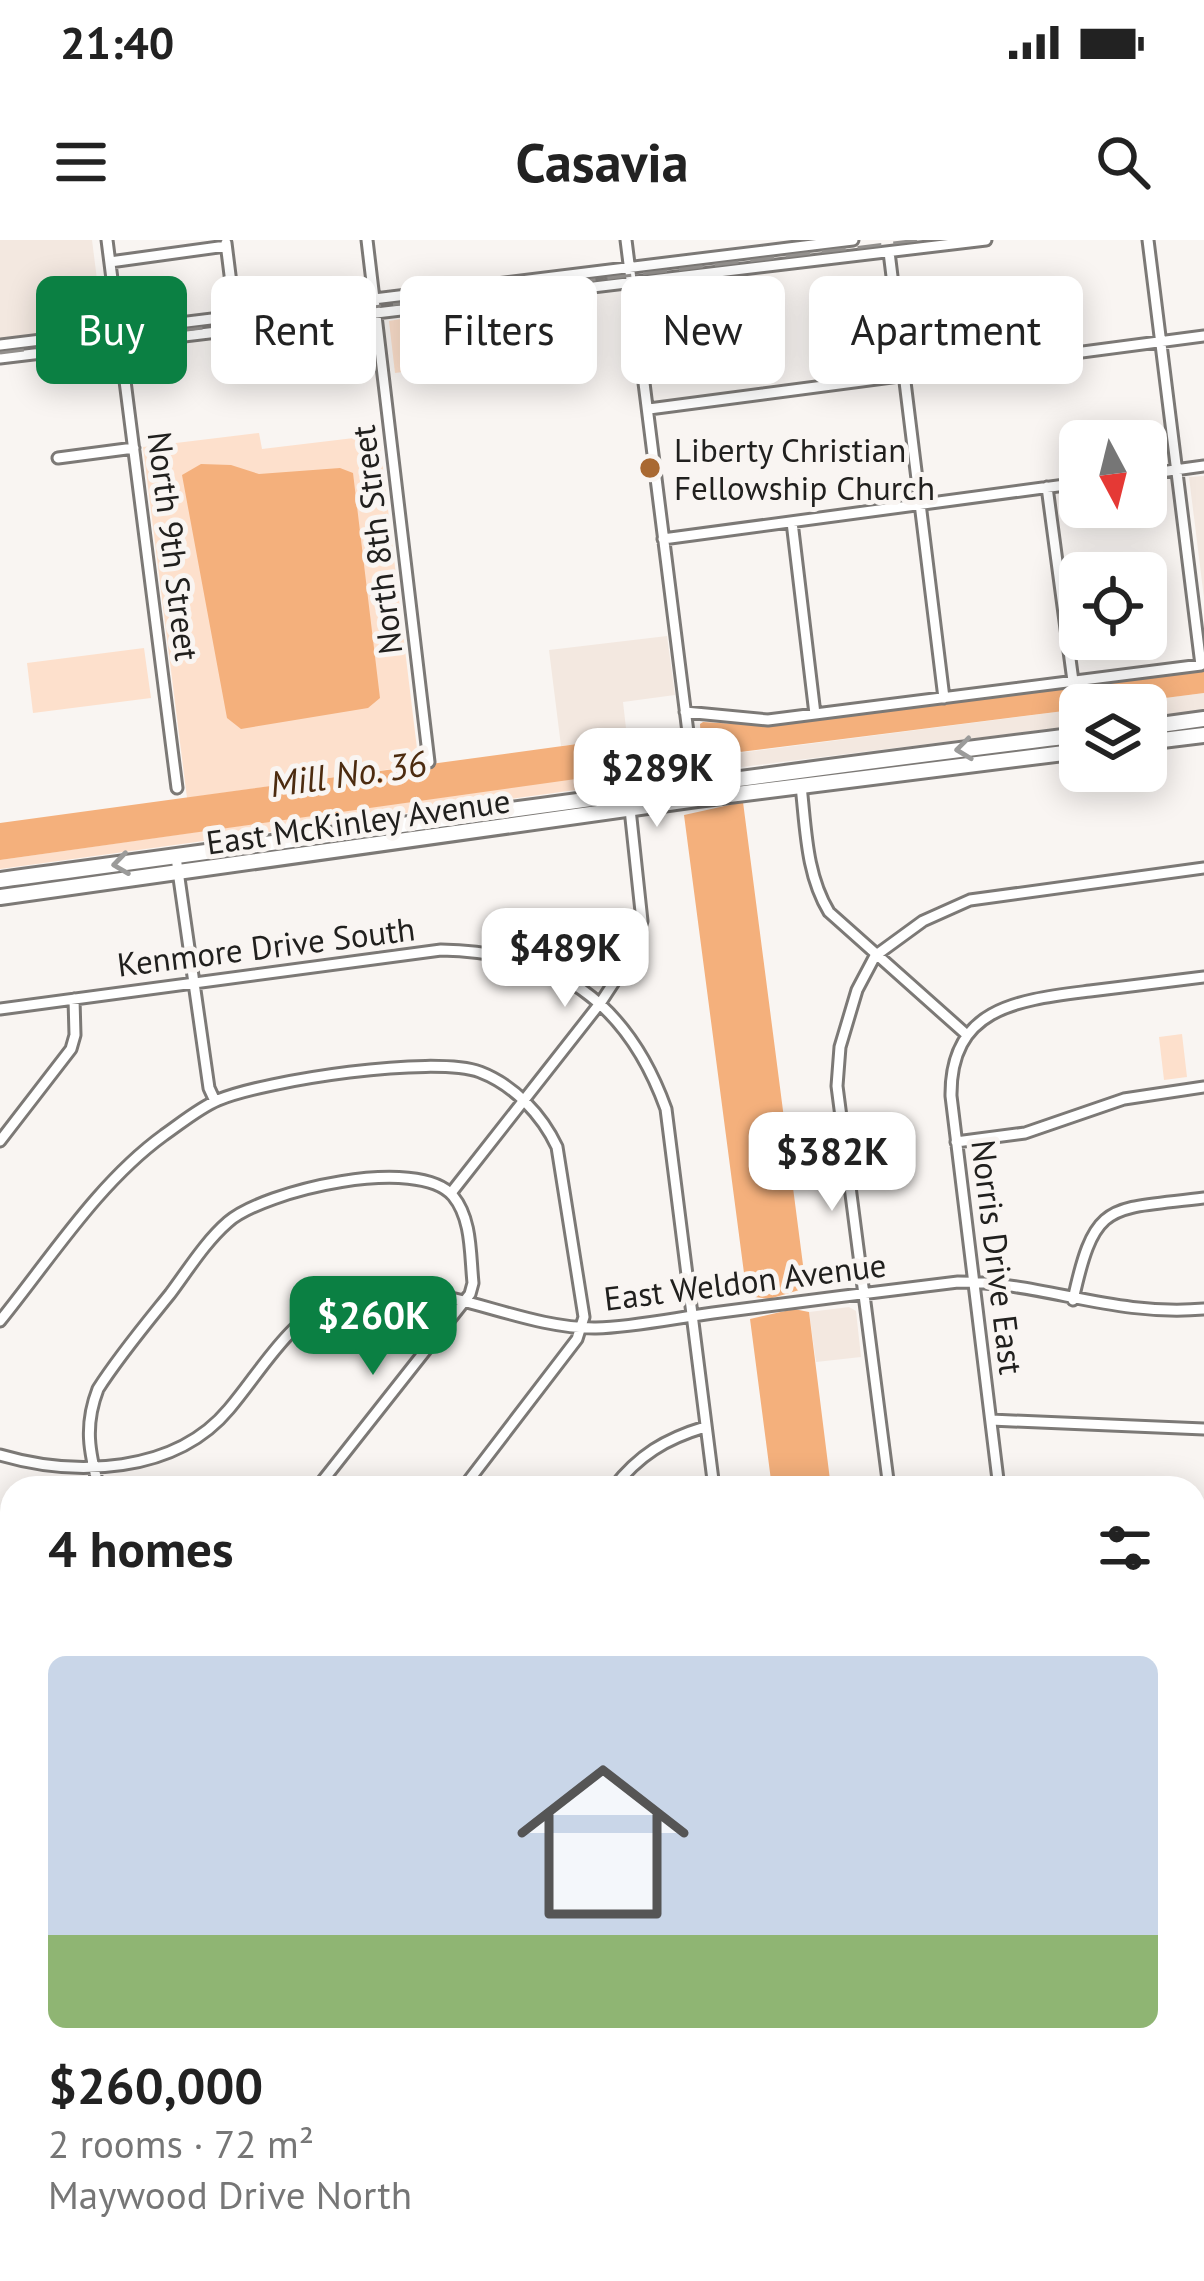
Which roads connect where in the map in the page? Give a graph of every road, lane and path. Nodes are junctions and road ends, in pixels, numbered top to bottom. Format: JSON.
{"nodes":[{"id":1,"x":107,"y":240,"type":"edge"},
{"id":2,"x":367,"y":240,"type":"edge"},
{"id":3,"x":626,"y":240,"type":"edge"},
{"id":4,"x":853,"y":240,"type":"edge"},
{"id":5,"x":986,"y":240,"type":"edge"},
{"id":6,"x":1148,"y":240,"type":"edge"},
{"id":7,"x":226,"y":243,"type":"edge"},
{"id":8,"x":889,"y":252,"type":"junction"},
{"id":9,"x":110,"y":262,"type":"junction"},
{"id":10,"x":630,"y":267,"type":"junction"},
{"id":11,"x":112,"y":276,"type":"edge"},
{"id":12,"x":230,"y":276,"type":"edge"},
{"id":13,"x":371,"y":276,"type":"edge"},
{"id":14,"x":631,"y":276,"type":"edge"},
{"id":15,"x":683,"y":276,"type":"edge"},
{"id":16,"x":892,"y":276,"type":"edge"},
{"id":17,"x":621,"y":283,"type":"edge"},
{"id":18,"x":376,"y":297,"type":"edge"},
{"id":19,"x":376,"y":312,"type":"joint"},
{"id":20,"x":1204,"y":336,"type":"edge"},
{"id":21,"x":36,"y":340,"type":"edge"},
{"id":22,"x":1160,"y":341,"type":"junction"},
{"id":23,"x":0,"y":345,"type":"edge"},
{"id":24,"x":1083,"y":351,"type":"edge"},
{"id":25,"x":36,"y":354,"type":"edge"},
{"id":26,"x":0,"y":358,"type":"edge"},
{"id":27,"x":126,"y":384,"type":"edge"},
{"id":28,"x":646,"y":384,"type":"edge"},
{"id":29,"x":836,"y":384,"type":"edge"},
{"id":30,"x":905,"y":384,"type":"edge"},
{"id":31,"x":649,"y":409,"type":"junction"},
{"id":32,"x":134,"y":448,"type":"junction"},
{"id":33,"x":58,"y":458,"type":"dead end"},
{"id":34,"x":1204,"y":466,"type":"edge"},
{"id":35,"x":1176,"y":470,"type":"junction"},
{"id":36,"x":1167,"y":471,"type":"edge"},
{"id":37,"x":1059,"y":486,"type":"edge"},
{"id":38,"x":1047,"y":487,"type":"junction"},
{"id":39,"x":918,"y":505,"type":"junction"},
{"id":40,"x":792,"y":522,"type":"junction"},
{"id":41,"x":664,"y":539,"type":"junction"},
{"id":42,"x":1073,"y":681,"type":"junction"},
{"id":43,"x":944,"y":698,"type":"junction"},
{"id":44,"x":685,"y":712,"type":"junction"},
{"id":45,"x":815,"y":714,"type":"junction"},
{"id":46,"x":1204,"y":719,"type":"edge"},
{"id":47,"x":1167,"y":724,"type":"edge"},
{"id":48,"x":1204,"y":735,"type":"edge"},
{"id":49,"x":1059,"y":738,"type":"edge"},
{"id":50,"x":1167,"y":739,"type":"edge"},
{"id":51,"x":1059,"y":754,"type":"edge"},
{"id":52,"x":908,"y":756,"type":"junction"},
{"id":53,"x":429,"y":762,"type":"dead end"},
{"id":54,"x":694,"y":782,"type":"junction"},
{"id":55,"x":801,"y":786,"type":"junction"},
{"id":56,"x":177,"y":788,"type":"dead end"},
{"id":57,"x":697,"y":799,"type":"junction"},
{"id":58,"x":554,"y":804,"type":"junction"},
{"id":59,"x":630,"y":809,"type":"junction"},
{"id":60,"x":478,"y":832,"type":"junction"},
{"id":61,"x":176,"y":857,"type":"junction"},
{"id":62,"x":1204,"y":868,"type":"edge"},
{"id":63,"x":178,"y":873,"type":"junction"},
{"id":64,"x":0,"y":880,"type":"edge"},
{"id":65,"x":0,"y":897,"type":"edge"},
{"id":66,"x":875,"y":956,"type":"junction"},
{"id":67,"x":1204,"y":977,"type":"edge"},
{"id":68,"x":193,"y":983,"type":"junction"},
{"id":69,"x":74,"y":999,"type":"junction"},
{"id":70,"x":601,"y":1002,"type":"junction"},
{"id":71,"x":0,"y":1009,"type":"edge"},
{"id":72,"x":967,"y":1035,"type":"junction"},
{"id":73,"x":1204,"y":1088,"type":"edge"},
{"id":74,"x":523,"y":1099,"type":"junction"},
{"id":75,"x":215,"y":1101,"type":"junction"},
{"id":76,"x":0,"y":1142,"type":"edge"},
{"id":77,"x":956,"y":1142,"type":"junction"},
{"id":78,"x":451,"y":1193,"type":"junction"},
{"id":79,"x":1204,"y":1198,"type":"edge"},
{"id":80,"x":974,"y":1282,"type":"junction"},
{"id":81,"x":865,"y":1293,"type":"junction"},
{"id":82,"x":1073,"y":1300,"type":"junction"},
{"id":83,"x":464,"y":1303,"type":"junction"},
{"id":84,"x":1204,"y":1309,"type":"edge"},
{"id":85,"x":694,"y":1316,"type":"junction"},
{"id":86,"x":0,"y":1321,"type":"edge"},
{"id":87,"x":584,"y":1328,"type":"junction"},
{"id":88,"x":991,"y":1420,"type":"junction"},
{"id":89,"x":705,"y":1427,"type":"junction"},
{"id":90,"x":1204,"y":1429,"type":"edge"},
{"id":91,"x":0,"y":1455,"type":"edge"},
{"id":92,"x":93,"y":1467,"type":"junction"},
{"id":93,"x":96,"y":1476,"type":"edge"},
{"id":94,"x":327,"y":1476,"type":"edge"},
{"id":95,"x":472,"y":1476,"type":"edge"},
{"id":96,"x":622,"y":1476,"type":"edge"},
{"id":97,"x":712,"y":1476,"type":"edge"},
{"id":98,"x":888,"y":1476,"type":"edge"},
{"id":99,"x":998,"y":1476,"type":"edge"}],
"edges":[{"from":1,"to":9,"type":"street","name":"North 9th Street"},
{"from":2,"to":13,"type":"street","name":"North 8th Street"},
{"from":3,"to":10,"type":"street"},
{"from":4,"to":10,"type":"street"},
{"from":5,"to":8,"type":"street"},
{"from":6,"to":22,"type":"street"},
{"from":7,"to":9,"type":"street"},
{"from":7,"to":12,"type":"street"},
{"from":8,"to":15,"type":"street"},
{"from":8,"to":16,"type":"street"},
{"from":9,"to":11,"type":"street","name":"North 9th Street"},
{"from":10,"to":14,"type":"street"},
{"from":10,"to":18,"type":"street"},
{"from":17,"to":19,"type":"street"},
{"from":19,"to":53,"type":"street","name":"North 8th Street"},
{"from":20,"to":22,"type":"street"},
{"from":21,"to":23,"type":"street"},
{"from":22,"to":24,"type":"street"},
{"from":22,"to":35,"type":"street"},
{"from":25,"to":26,"type":"street"},
{"from":27,"to":32,"type":"street","name":"North 9th Street"},
{"from":28,"to":31,"type":"street"},
{"from":29,"to":31,"type":"street"},
{"from":30,"to":39,"type":"street"},
{"from":31,"to":41,"type":"street"},
{"from":32,"to":33,"type":"street"},
{"from":32,"to":56,"type":"street","name":"North 9th Street"},
{"from":34,"to":35,"type":"street"},
{"from":35,"to":36,"type":"street"},
{"from":35,"to":42,"type":"street"},
{"from":37,"to":38,"type":"street"},
{"from":38,"to":39,"type":"street"},
{"from":38,"to":42,"type":"street"},
{"from":39,"to":40,"type":"street"},
{"from":39,"to":43,"type":"street"},
{"from":40,"to":41,"type":"street"},
{"from":40,"to":45,"type":"street"},
{"from":41,"to":44,"type":"street"},
{"from":42,"to":43,"type":"street"},
{"from":43,"to":45,"type":"street"},
{"from":44,"to":45,"type":"street"},
{"from":44,"to":54,"type":"street"},
{"from":46,"to":47,"type":"main road"},
{"from":48,"to":50,"type":"main road"},
{"from":49,"to":52,"type":"main road","name":"East McKinley Avenue","one_way":true},
{"from":51,"to":55,"type":"main road","name":"East McKinley Avenue"},
{"from":52,"to":54,"type":"main road","name":"East McKinley Avenue"},
{"from":52,"to":55,"type":"main road"},
{"from":54,"to":57,"type":"street"},
{"from":54,"to":58,"type":"main road","name":"East McKinley Avenue"},
{"from":55,"to":57,"type":"main road","name":"East McKinley Avenue"},
{"from":55,"to":66,"type":"street"},
{"from":57,"to":59,"type":"main road","name":"East McKinley Avenue"},
{"from":58,"to":60,"type":"main road"},
{"from":58,"to":61,"type":"main road","name":"East McKinley Avenue"},
{"from":59,"to":60,"type":"main road","name":"East McKinley Avenue"},
{"from":59,"to":70,"type":"street"},
{"from":60,"to":63,"type":"main road","name":"East McKinley Avenue"},
{"from":61,"to":63,"type":"street"},
{"from":61,"to":64,"type":"main road","name":"East McKinley Avenue","one_way":true},
{"from":62,"to":66,"type":"street"},
{"from":63,"to":65,"type":"main road","name":"East McKinley Avenue"},
{"from":63,"to":68,"type":"street"},
{"from":66,"to":72,"type":"street"},
{"from":66,"to":81,"type":"street"},
{"from":67,"to":72,"type":"street"},
{"from":68,"to":69,"type":"street","name":"Kenmore Drive South"},
{"from":68,"to":70,"type":"street","name":"Kenmore Drive South"},
{"from":68,"to":75,"type":"street"},
{"from":69,"to":71,"type":"street","name":"Kenmore Drive South"},
{"from":69,"to":76,"type":"street"},
{"from":70,"to":74,"type":"street"},
{"from":70,"to":85,"type":"street"},
{"from":72,"to":77,"type":"street","name":"Norris Drive East"},
{"from":73,"to":77,"type":"street"},
{"from":74,"to":75,"type":"street"},
{"from":74,"to":78,"type":"street"},
{"from":74,"to":87,"type":"street"},
{"from":75,"to":86,"type":"street"},
{"from":77,"to":80,"type":"street","name":"Norris Drive East"},
{"from":78,"to":83,"type":"street"},
{"from":78,"to":92,"type":"street"},
{"from":79,"to":82,"type":"street"},
{"from":80,"to":81,"type":"street","name":"East Weldon Avenue"},
{"from":80,"to":82,"type":"street","name":"East Weldon Avenue"},
{"from":80,"to":88,"type":"street","name":"Norris Drive East"},
{"from":81,"to":85,"type":"street","name":"East Weldon Avenue"},
{"from":81,"to":98,"type":"street"},
{"from":82,"to":84,"type":"street","name":"East Weldon Avenue"},
{"from":83,"to":87,"type":"street","name":"East Weldon Avenue"},
{"from":83,"to":92,"type":"street","name":"East Weldon Avenue"},
{"from":83,"to":94,"type":"street"},
{"from":85,"to":87,"type":"street","name":"East Weldon Avenue"},
{"from":85,"to":89,"type":"street"},
{"from":87,"to":95,"type":"street"},
{"from":88,"to":90,"type":"street"},
{"from":88,"to":99,"type":"street","name":"Norris Drive East"},
{"from":89,"to":96,"type":"street"},
{"from":89,"to":97,"type":"street"},
{"from":91,"to":92,"type":"street","name":"East Weldon Avenue"},
{"from":92,"to":93,"type":"street"}]}
